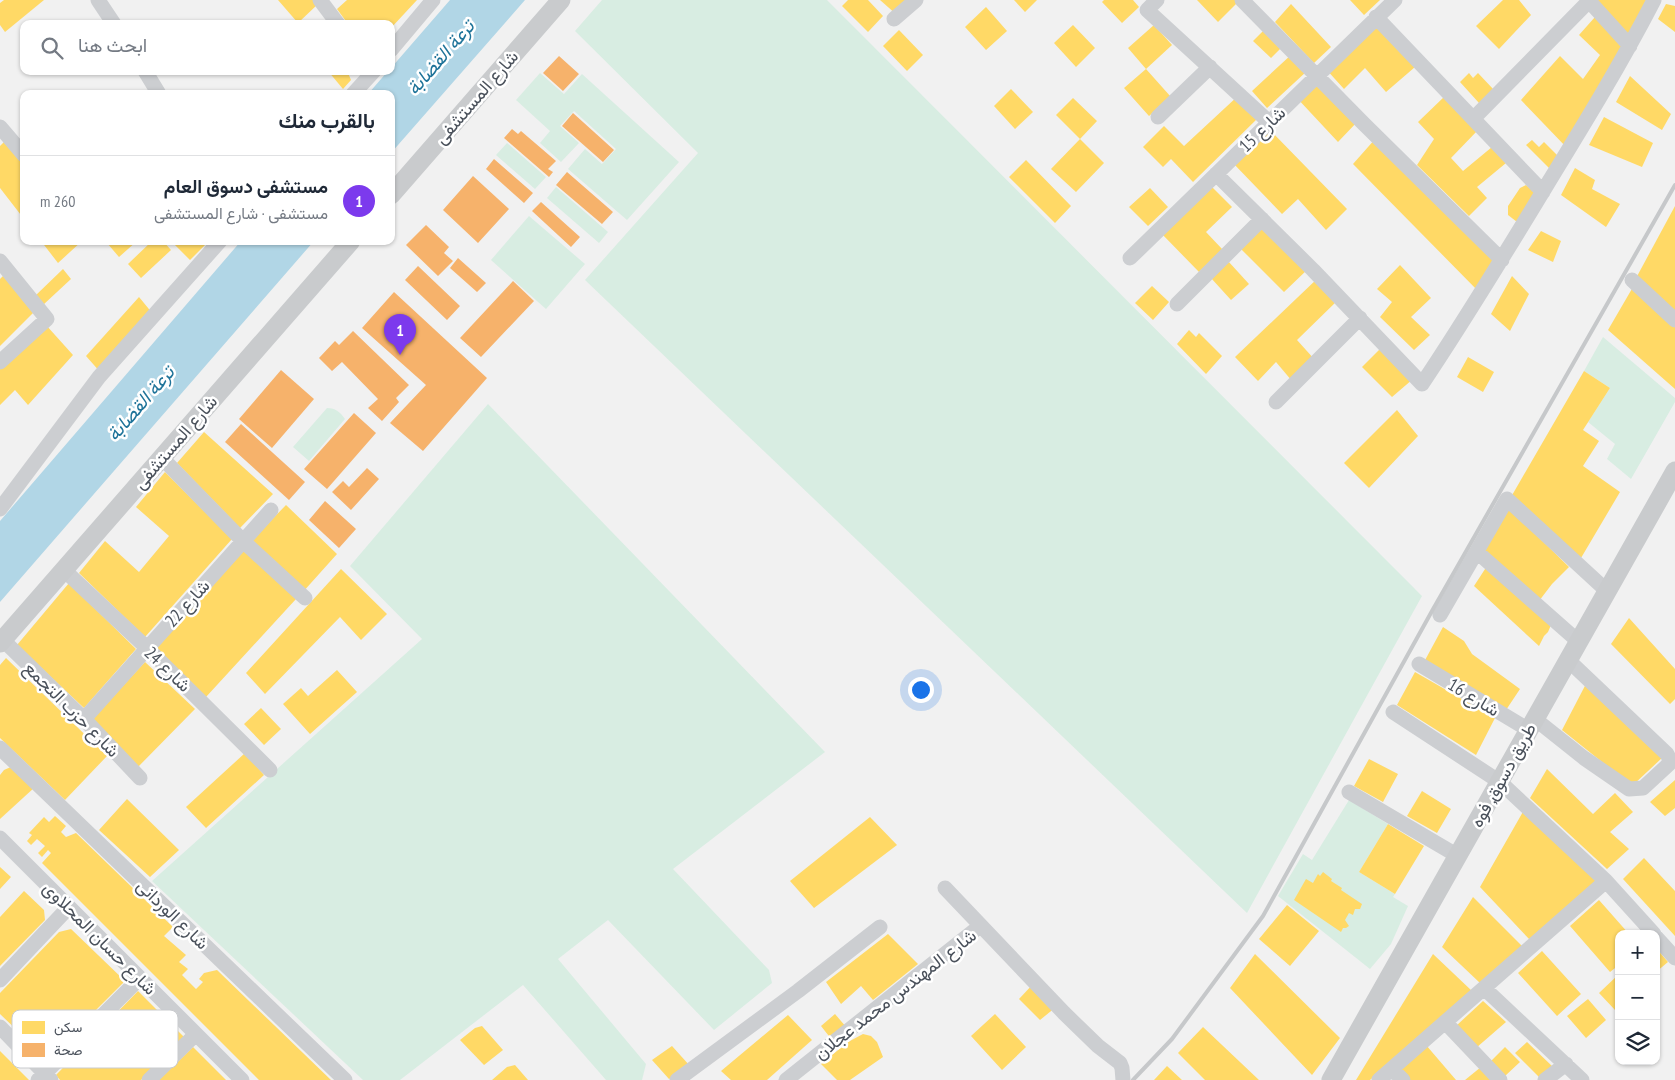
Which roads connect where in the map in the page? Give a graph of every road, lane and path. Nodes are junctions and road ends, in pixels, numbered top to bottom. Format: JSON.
{"nodes":[{"id":1,"x":98,"y":0,"type":"edge"},
{"id":2,"x":320,"y":0,"type":"edge"},
{"id":3,"x":433,"y":0,"type":"edge"},
{"id":4,"x":561,"y":0,"type":"edge"},
{"id":5,"x":916,"y":0,"type":"edge"},
{"id":6,"x":1157,"y":0,"type":"edge"},
{"id":7,"x":1242,"y":0,"type":"edge"},
{"id":8,"x":1394,"y":0,"type":"edge"},
{"id":9,"x":1654,"y":0,"type":"edge"},
{"id":10,"x":1376,"y":18,"type":"junction"},
{"id":11,"x":894,"y":19,"type":"dead end"},
{"id":12,"x":111,"y":20,"type":"edge"},
{"id":13,"x":335,"y":20,"type":"edge"},
{"id":14,"x":395,"y":45,"type":"edge"},
{"id":15,"x":1630,"y":46,"type":"junction"},
{"id":16,"x":1210,"y":68,"type":"junction"},
{"id":17,"x":148,"y":75,"type":"edge"},
{"id":18,"x":370,"y":75,"type":"edge"},
{"id":19,"x":1317,"y":76,"type":"junction"},
{"id":20,"x":157,"y":90,"type":"edge"},
{"id":21,"x":357,"y":90,"type":"edge"},
{"id":22,"x":1158,"y":117,"type":"dead end"},
{"id":23,"x":1473,"y":119,"type":"junction"},
{"id":24,"x":1269,"y":122,"type":"junction"},
{"id":25,"x":0,"y":127,"type":"edge"},
{"id":26,"x":20,"y":150,"type":"edge"},
{"id":27,"x":1216,"y":174,"type":"junction"},
{"id":28,"x":395,"y":190,"type":"edge"},
{"id":29,"x":1543,"y":192,"type":"junction"},
{"id":30,"x":1262,"y":218,"type":"junction"},
{"id":31,"x":216,"y":245,"type":"edge"},
{"id":32,"x":348,"y":245,"type":"edge"},
{"id":33,"x":1130,"y":258,"type":"dead end"},
{"id":34,"x":1502,"y":260,"type":"junction"},
{"id":35,"x":1,"y":264,"type":"edge"},
{"id":36,"x":1632,"y":280,"type":"dead end"},
{"id":37,"x":1177,"y":304,"type":"dead end"},
{"id":38,"x":1360,"y":318,"type":"junction"},
{"id":39,"x":1675,"y":320,"type":"edge"},
{"id":40,"x":0,"y":362,"type":"edge"},
{"id":41,"x":1276,"y":402,"type":"dead end"},
{"id":42,"x":162,"y":458,"type":"junction"},
{"id":43,"x":1675,"y":470,"type":"edge"},
{"id":44,"x":4,"y":505,"type":"edge"},
{"id":45,"x":271,"y":510,"type":"dead end"},
{"id":46,"x":243,"y":541,"type":"junction"},
{"id":47,"x":1477,"y":552,"type":"junction"},
{"id":48,"x":64,"y":570,"type":"junction"},
{"id":49,"x":1608,"y":591,"type":"junction"},
{"id":50,"x":305,"y":598,"type":"dead end"},
{"id":51,"x":1440,"y":615,"type":"dead end"},
{"id":52,"x":1,"y":641,"type":"edge"},
{"id":53,"x":1579,"y":642,"type":"junction"},
{"id":54,"x":147,"y":648,"type":"junction"},
{"id":55,"x":1568,"y":660,"type":"junction"},
{"id":56,"x":1419,"y":664,"type":"dead end"},
{"id":57,"x":1393,"y":712,"type":"dead end"},
{"id":58,"x":84,"y":719,"type":"junction"},
{"id":59,"x":1532,"y":724,"type":"junction"},
{"id":60,"x":0,"y":748,"type":"edge"},
{"id":61,"x":270,"y":770,"type":"dead end"},
{"id":62,"x":140,"y":778,"type":"dead end"},
{"id":63,"x":1500,"y":782,"type":"junction"},
{"id":64,"x":1349,"y":792,"type":"dead end"},
{"id":65,"x":0,"y":838,"type":"edge"},
{"id":66,"x":1458,"y":856,"type":"junction"},
{"id":67,"x":1606,"y":880,"type":"junction"},
{"id":68,"x":944,"y":888,"type":"dead end"},
{"id":69,"x":69,"y":907,"type":"junction"},
{"id":70,"x":980,"y":926,"type":"junction"},
{"id":71,"x":880,"y":927,"type":"dead end"},
{"id":72,"x":1650,"y":930,"type":"edge"},
{"id":73,"x":1660,"y":941,"type":"edge"},
{"id":74,"x":1675,"y":958,"type":"edge"},
{"id":75,"x":140,"y":978,"type":"junction"},
{"id":76,"x":0,"y":980,"type":"edge"},
{"id":77,"x":1485,"y":989,"type":"junction"},
{"id":78,"x":110,"y":1010,"type":"edge"},
{"id":79,"x":172,"y":1010,"type":"edge"},
{"id":80,"x":178,"y":1016,"type":"edge"},
{"id":81,"x":1445,"y":1022,"type":"junction"},
{"id":82,"x":0,"y":1027,"type":"edge"},
{"id":83,"x":196,"y":1034,"type":"junction"},
{"id":84,"x":12,"y":1041,"type":"edge"},
{"id":85,"x":178,"y":1052,"type":"edge"},
{"id":86,"x":1566,"y":1064,"type":"junction"},
{"id":87,"x":36,"y":1068,"type":"edge"},
{"id":88,"x":54,"y":1068,"type":"edge"},
{"id":89,"x":161,"y":1068,"type":"edge"},
{"id":90,"x":1392,"y":1069,"type":"junction"},
{"id":91,"x":45,"y":1078,"type":"edge"},
{"id":92,"x":149,"y":1080,"type":"edge"},
{"id":93,"x":242,"y":1080,"type":"edge"},
{"id":94,"x":345,"y":1080,"type":"edge"},
{"id":95,"x":676,"y":1080,"type":"edge"},
{"id":96,"x":786,"y":1080,"type":"edge"},
{"id":97,"x":1123,"y":1080,"type":"edge"},
{"id":98,"x":1331,"y":1080,"type":"edge"},
{"id":99,"x":1379,"y":1080,"type":"edge"},
{"id":100,"x":1403,"y":1080,"type":"edge"},
{"id":101,"x":1500,"y":1080,"type":"edge"},
{"id":102,"x":1545,"y":1080,"type":"edge"},
{"id":103,"x":1582,"y":1080,"type":"edge"}],
"edges":[{"from":1,"to":12,"type":"street"},
{"from":2,"to":13,"type":"street"},
{"from":3,"to":14,"type":"street"},
{"from":4,"to":28,"type":"main road","name":"شارع المستشفى"},
{"from":5,"to":11,"type":"street"},
{"from":6,"to":16,"type":"street"},
{"from":7,"to":19,"type":"street"},
{"from":8,"to":10,"type":"street","name":"شارع 15"},
{"from":9,"to":15,"type":"street"},
{"from":10,"to":19,"type":"street","name":"شارع 15"},
{"from":10,"to":23,"type":"street"},
{"from":15,"to":23,"type":"street"},
{"from":15,"to":29,"type":"street"},
{"from":16,"to":22,"type":"street"},
{"from":16,"to":24,"type":"street"},
{"from":17,"to":20,"type":"street"},
{"from":18,"to":21,"type":"street"},
{"from":19,"to":24,"type":"street","name":"شارع 15"},
{"from":19,"to":34,"type":"street"},
{"from":23,"to":29,"type":"street"},
{"from":24,"to":27,"type":"street","name":"شارع 15"},
{"from":25,"to":26,"type":"street"},
{"from":27,"to":30,"type":"street"},
{"from":27,"to":33,"type":"street","name":"شارع 15"},
{"from":29,"to":34,"type":"street"},
{"from":30,"to":37,"type":"street"},
{"from":30,"to":38,"type":"street"},
{"from":31,"to":44,"type":"street"},
{"from":32,"to":42,"type":"main road","name":"شارع المستشفى"},
{"from":34,"to":38,"type":"street"},
{"from":35,"to":40,"type":"street"},
{"from":36,"to":39,"type":"street"},
{"from":38,"to":41,"type":"street"},
{"from":42,"to":46,"type":"street"},
{"from":42,"to":48,"type":"main road","name":"شارع المستشفى"},
{"from":43,"to":49,"type":"main road","name":"طريق دسوق, فوه"},
{"from":45,"to":46,"type":"street","name":"شارع 22"},
{"from":46,"to":50,"type":"street"},
{"from":46,"to":54,"type":"street","name":"شارع 22"},
{"from":47,"to":49,"type":"street"},
{"from":47,"to":51,"type":"street"},
{"from":47,"to":53,"type":"street"},
{"from":48,"to":52,"type":"main road","name":"شارع المستشفى"},
{"from":48,"to":54,"type":"street","name":"شارع 24"},
{"from":49,"to":53,"type":"main road","name":"طريق دسوق, فوه"},
{"from":52,"to":58,"type":"street","name":"شارع حزب التجمع"},
{"from":53,"to":55,"type":"main road","name":"طريق دسوق, فوه"},
{"from":54,"to":58,"type":"street","name":"شارع 22"},
{"from":54,"to":61,"type":"street","name":"شارع 24"},
{"from":55,"to":59,"type":"main road","name":"طريق دسوق, فوه"},
{"from":55,"to":59,"type":"street","name":"شارع 16"},
{"from":56,"to":59,"type":"street","name":"شارع 16"},
{"from":57,"to":63,"type":"street"},
{"from":58,"to":62,"type":"street","name":"شارع حزب التجمع"},
{"from":59,"to":63,"type":"main road","name":"طريق دسوق, فوه"},
{"from":60,"to":94,"type":"street","name":"شارع الوردانى"},
{"from":63,"to":66,"type":"main road","name":"طريق دسوق, فوه"},
{"from":63,"to":67,"type":"street"},
{"from":64,"to":66,"type":"street"},
{"from":65,"to":69,"type":"street","name":"شارع حسان المحلاوى"},
{"from":66,"to":98,"type":"main road","name":"طريق دسوق, فوه"},
{"from":67,"to":72,"type":"street"},
{"from":67,"to":77,"type":"street"},
{"from":68,"to":70,"type":"street"},
{"from":69,"to":75,"type":"street","name":"شارع حسان المحلاوى"},
{"from":69,"to":76,"type":"street"},
{"from":70,"to":96,"type":"street","name":"شارع المهندس محمد عجلان"},
{"from":70,"to":97,"type":"street"},
{"from":71,"to":95,"type":"street"},
{"from":73,"to":74,"type":"street"},
{"from":75,"to":78,"type":"street"},
{"from":75,"to":79,"type":"street","name":"شارع حسان المحلاوى"},
{"from":77,"to":81,"type":"street"},
{"from":77,"to":86,"type":"street"},
{"from":80,"to":83,"type":"street","name":"شارع حسان المحلاوى"},
{"from":81,"to":90,"type":"street"},
{"from":81,"to":101,"type":"street"},
{"from":82,"to":84,"type":"street"},
{"from":83,"to":85,"type":"street"},
{"from":83,"to":93,"type":"street","name":"شارع حسان المحلاوى"},
{"from":86,"to":102,"type":"street"},
{"from":86,"to":103,"type":"street"},
{"from":87,"to":91,"type":"street"},
{"from":88,"to":91,"type":"street"},
{"from":89,"to":92,"type":"street"},
{"from":90,"to":99,"type":"street"},
{"from":90,"to":100,"type":"street"}]}
